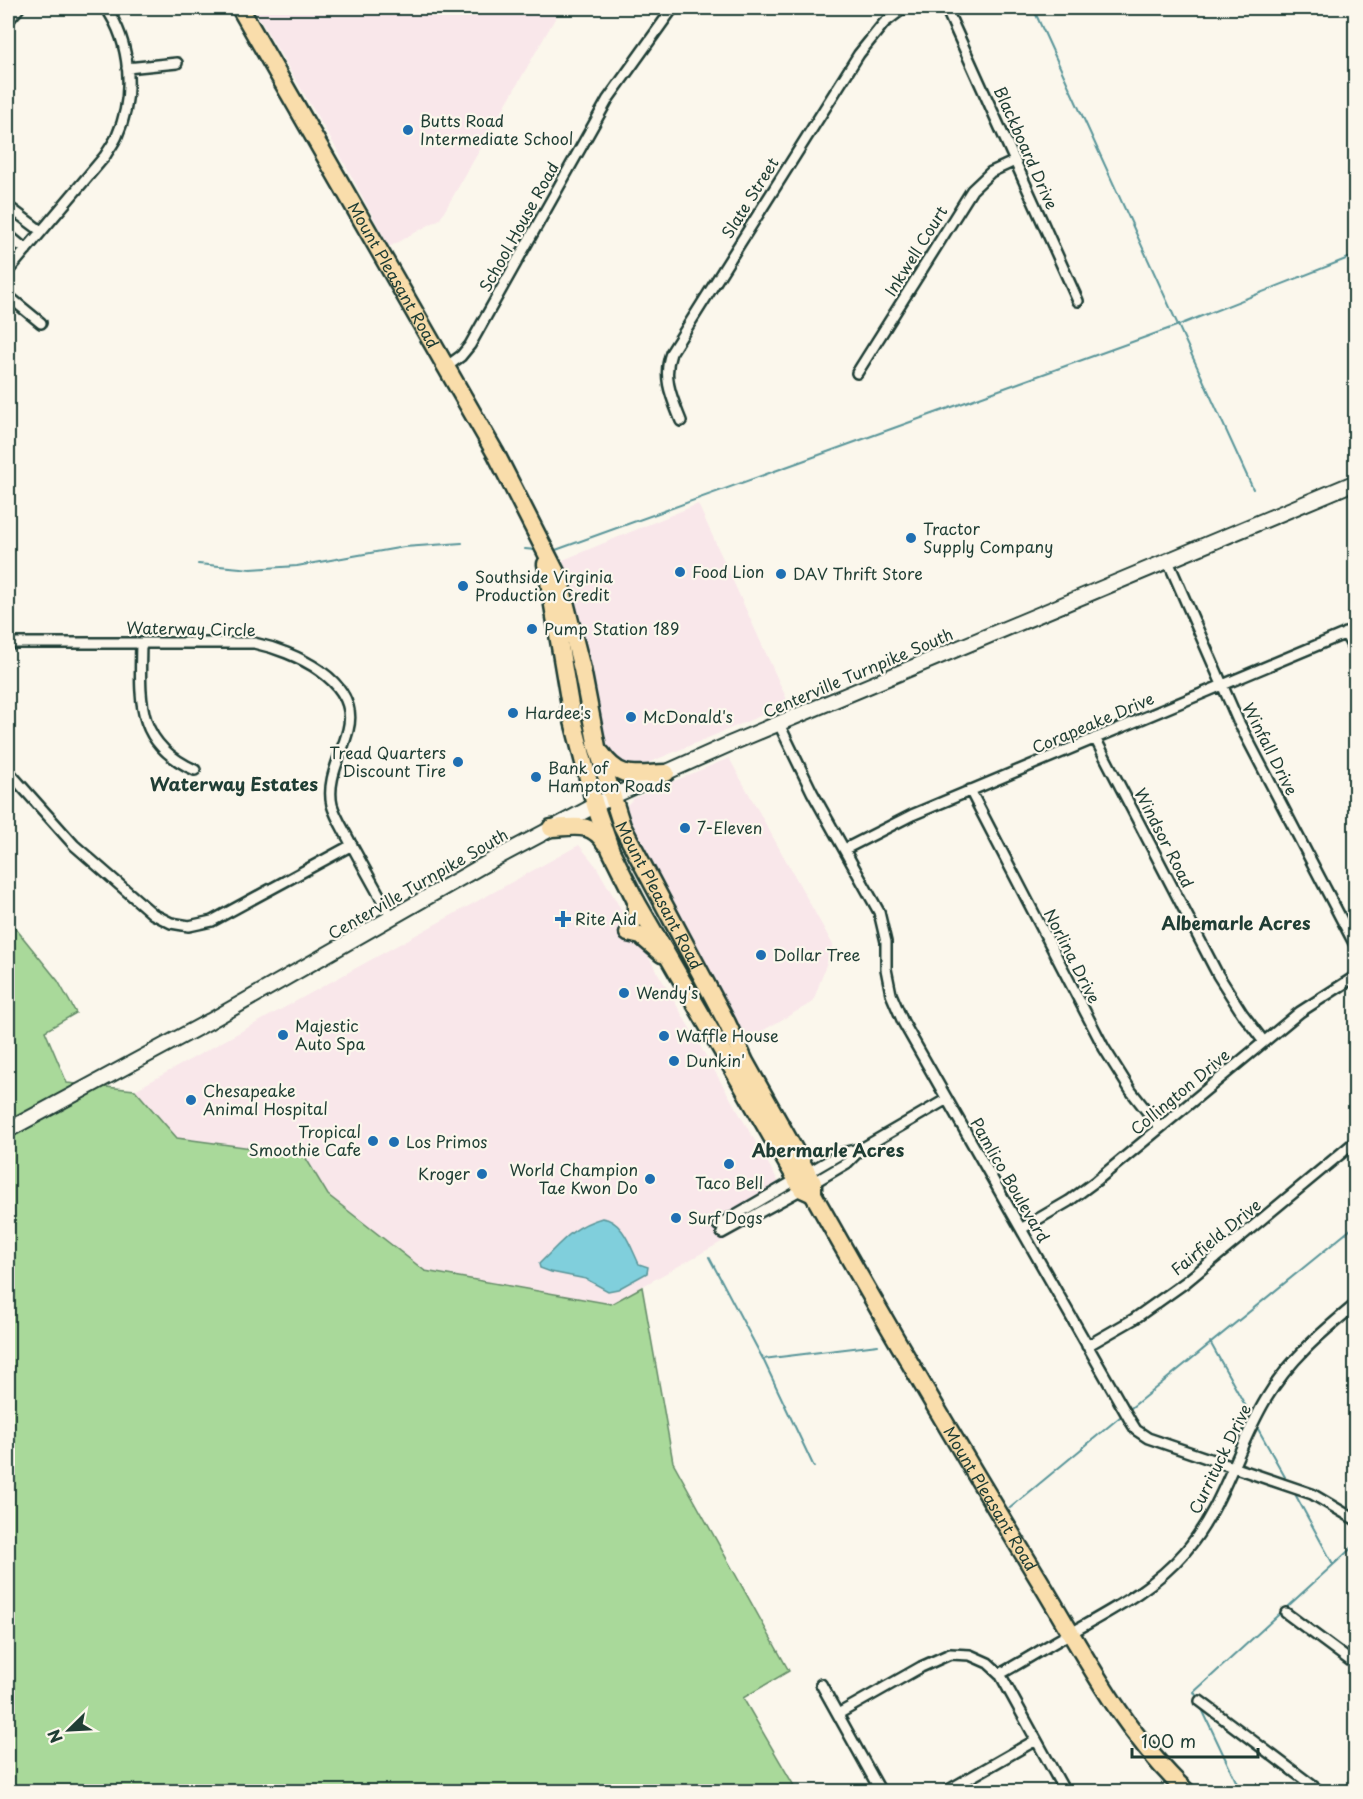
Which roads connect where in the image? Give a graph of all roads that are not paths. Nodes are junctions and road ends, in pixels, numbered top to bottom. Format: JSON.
{"nodes":[{"id":1,"x":20,"y":8,"type":"edge"},
{"id":2,"x":106,"y":8,"type":"edge"},
{"id":3,"x":240,"y":8,"type":"edge"},
{"id":4,"x":673,"y":8,"type":"edge"},
{"id":5,"x":904,"y":8,"type":"edge"},
{"id":6,"x":946,"y":8,"type":"edge"},
{"id":7,"x":8,"y":21,"type":"edge"},
{"id":8,"x":177,"y":63,"type":"dead end"},
{"id":9,"x":127,"y":68,"type":"junction"},
{"id":10,"x":1015,"y":161,"type":"junction"},
{"id":11,"x":8,"y":210,"type":"edge"},
{"id":12,"x":41,"y":231,"type":"junction"},
{"id":13,"x":8,"y":235,"type":"edge"},
{"id":14,"x":26,"y":250,"type":"junction"},
{"id":15,"x":8,"y":271,"type":"edge"},
{"id":16,"x":8,"y":296,"type":"edge"},
{"id":17,"x":1078,"y":301,"type":"dead end"},
{"id":18,"x":41,"y":324,"type":"dead end"},
{"id":19,"x":446,"y":367,"type":"junction"},
{"id":20,"x":857,"y":373,"type":"dead end"},
{"id":21,"x":681,"y":421,"type":"dead end"},
{"id":22,"x":1356,"y":482,"type":"edge"},
{"id":23,"x":541,"y":544,"type":"junction"},
{"id":24,"x":1168,"y":561,"type":"junction"},
{"id":25,"x":1356,"y":628,"type":"edge"},
{"id":26,"x":1345,"y":633,"type":"junction"},
{"id":27,"x":141,"y":643,"type":"junction"},
{"id":28,"x":8,"y":645,"type":"edge"},
{"id":29,"x":1356,"y":653,"type":"edge"},
{"id":30,"x":1221,"y":685,"type":"junction"},
{"id":31,"x":779,"y":724,"type":"junction"},
{"id":32,"x":1095,"y":738,"type":"junction"},
{"id":33,"x":597,"y":747,"type":"junction"},
{"id":34,"x":195,"y":770,"type":"dead end"},
{"id":35,"x":8,"y":771,"type":"edge"},
{"id":36,"x":666,"y":773,"type":"junction"},
{"id":37,"x":970,"y":790,"type":"junction"},
{"id":38,"x":611,"y":796,"type":"junction"},
{"id":39,"x":595,"y":805,"type":"junction"},
{"id":40,"x":551,"y":828,"type":"junction"},
{"id":41,"x":352,"y":845,"type":"junction"},
{"id":42,"x":845,"y":849,"type":"junction"},
{"id":43,"x":611,"y":851,"type":"junction"},
{"id":44,"x":636,"y":901,"type":"junction"},
{"id":45,"x":392,"y":918,"type":"junction"},
{"id":46,"x":1356,"y":947,"type":"edge"},
{"id":47,"x":694,"y":960,"type":"junction"},
{"id":48,"x":674,"y":965,"type":"junction"},
{"id":49,"x":1356,"y":976,"type":"edge"},
{"id":50,"x":1264,"y":1042,"type":"junction"},
{"id":51,"x":947,"y":1099,"type":"junction"},
{"id":52,"x":1160,"y":1128,"type":"junction"},
{"id":53,"x":8,"y":1130,"type":"edge"},
{"id":54,"x":1356,"y":1141,"type":"edge"},
{"id":55,"x":807,"y":1184,"type":"junction"},
{"id":56,"x":720,"y":1229,"type":"dead end"},
{"id":57,"x":1021,"y":1229,"type":"junction"},
{"id":58,"x":1356,"y":1304,"type":"edge"},
{"id":59,"x":1087,"y":1346,"type":"junction"},
{"id":60,"x":1233,"y":1467,"type":"junction"},
{"id":61,"x":1356,"y":1520,"type":"edge"},
{"id":62,"x":1286,"y":1613,"type":"dead end"},
{"id":63,"x":1071,"y":1633,"type":"junction"},
{"id":64,"x":1356,"y":1665,"type":"edge"},
{"id":65,"x":1000,"y":1674,"type":"junction"},
{"id":66,"x":821,"y":1684,"type":"dead end"},
{"id":67,"x":1200,"y":1701,"type":"dead end"},
{"id":68,"x":838,"y":1714,"type":"junction"},
{"id":69,"x":1036,"y":1740,"type":"junction"},
{"id":70,"x":881,"y":1791,"type":"edge"},
{"id":71,"x":945,"y":1791,"type":"edge"},
{"id":72,"x":1065,"y":1791,"type":"edge"},
{"id":73,"x":1188,"y":1791,"type":"edge"},
{"id":74,"x":1321,"y":1791,"type":"edge"}],
"edges":[{"from":1,"to":7,"type":"street"},
{"from":2,"to":9,"type":"street"},
{"from":3,"to":19,"type":"highway","name":"Mount Pleasant Road"},
{"from":4,"to":19,"type":"street","name":"School House Road"},
{"from":5,"to":21,"type":"street","name":"Slate Street"},
{"from":6,"to":10,"type":"street","name":"Blackboard Drive"},
{"from":8,"to":9,"type":"street"},
{"from":9,"to":12,"type":"street"},
{"from":10,"to":17,"type":"street","name":"Blackboard Drive"},
{"from":10,"to":20,"type":"street","name":"Inkwell Court"},
{"from":11,"to":12,"type":"street"},
{"from":12,"to":14,"type":"street"},
{"from":13,"to":14,"type":"street"},
{"from":14,"to":15,"type":"street"},
{"from":16,"to":18,"type":"street"},
{"from":19,"to":23,"type":"highway","name":"Mount Pleasant Road"},
{"from":22,"to":24,"type":"main road","name":"Centerville Turnpike South"},
{"from":23,"to":33,"type":"highway","name":"Mount Pleasant Road"},
{"from":23,"to":39,"type":"highway","name":"Mount Pleasant Road"},
{"from":24,"to":30,"type":"street","name":"Winfall Drive"},
{"from":24,"to":31,"type":"main road","name":"Centerville Turnpike South"},
{"from":25,"to":26,"type":"street","name":"Corapeake Drive"},
{"from":26,"to":29,"type":"street"},
{"from":26,"to":30,"type":"street","name":"Corapeake Drive"},
{"from":27,"to":28,"type":"street","name":"Waterway Circle"},
{"from":27,"to":34,"type":"street"},
{"from":27,"to":41,"type":"street","name":"Waterway Circle"},
{"from":30,"to":32,"type":"street","name":"Corapeake Drive"},
{"from":30,"to":46,"type":"street","name":"Winfall Drive"},
{"from":31,"to":36,"type":"main road","name":"Centerville Turnpike South"},
{"from":31,"to":42,"type":"street","name":"Pamlico Boulevard"},
{"from":32,"to":37,"type":"street","name":"Corapeake Drive"},
{"from":32,"to":50,"type":"street","name":"Windsor Road"},
{"from":33,"to":36,"type":"highway"},
{"from":33,"to":38,"type":"highway","name":"Mount Pleasant Road"},
{"from":35,"to":41,"type":"street"},
{"from":36,"to":38,"type":"main road","name":"Centerville Turnpike South"},
{"from":37,"to":42,"type":"street","name":"Corapeake Drive"},
{"from":37,"to":52,"type":"street","name":"Norlina Drive"},
{"from":38,"to":39,"type":"main road","name":"Centerville Turnpike South"},
{"from":38,"to":47,"type":"highway","name":"Mount Pleasant Road"},
{"from":39,"to":40,"type":"main road","name":"Centerville Turnpike South"},
{"from":39,"to":43,"type":"highway","name":"Mount Pleasant Road"},
{"from":40,"to":43,"type":"highway"},
{"from":40,"to":45,"type":"main road","name":"Centerville Turnpike South"},
{"from":41,"to":45,"type":"street","name":"Waterway Circle"},
{"from":42,"to":51,"type":"street","name":"Pamlico Boulevard"},
{"from":43,"to":44,"type":"highway","name":"Mount Pleasant Road"},
{"from":44,"to":48,"type":"highway","name":"Mount Pleasant Road"},
{"from":44,"to":48,"type":"highway"},
{"from":45,"to":53,"type":"main road","name":"Centerville Turnpike South"},
{"from":47,"to":48,"type":"highway"},
{"from":47,"to":55,"type":"highway","name":"Mount Pleasant Road"},
{"from":48,"to":55,"type":"highway","name":"Mount Pleasant Road"},
{"from":49,"to":50,"type":"street","name":"Collington Drive"},
{"from":50,"to":52,"type":"street","name":"Collington Drive"},
{"from":51,"to":55,"type":"street"},
{"from":51,"to":57,"type":"street","name":"Pamlico Boulevard"},
{"from":52,"to":57,"type":"street","name":"Collington Drive"},
{"from":54,"to":59,"type":"street","name":"Fairfield Drive"},
{"from":55,"to":56,"type":"street"},
{"from":55,"to":63,"type":"highway","name":"Mount Pleasant Road"},
{"from":57,"to":59,"type":"street","name":"Pamlico Boulevard"},
{"from":58,"to":60,"type":"street","name":"Currituck Drive"},
{"from":59,"to":60,"type":"street","name":"Pamlico Boulevard"},
{"from":60,"to":61,"type":"street","name":"Pamlico Boulevard"},
{"from":60,"to":63,"type":"street","name":"Currituck Drive"},
{"from":62,"to":64,"type":"street"},
{"from":63,"to":65,"type":"street","name":"Currituck Drive"},
{"from":63,"to":73,"type":"highway","name":"Mount Pleasant Road"},
{"from":65,"to":68,"type":"street"},
{"from":65,"to":69,"type":"street"},
{"from":66,"to":68,"type":"street"},
{"from":67,"to":74,"type":"street"},
{"from":68,"to":70,"type":"street"},
{"from":69,"to":71,"type":"street"},
{"from":69,"to":72,"type":"street"}]}
